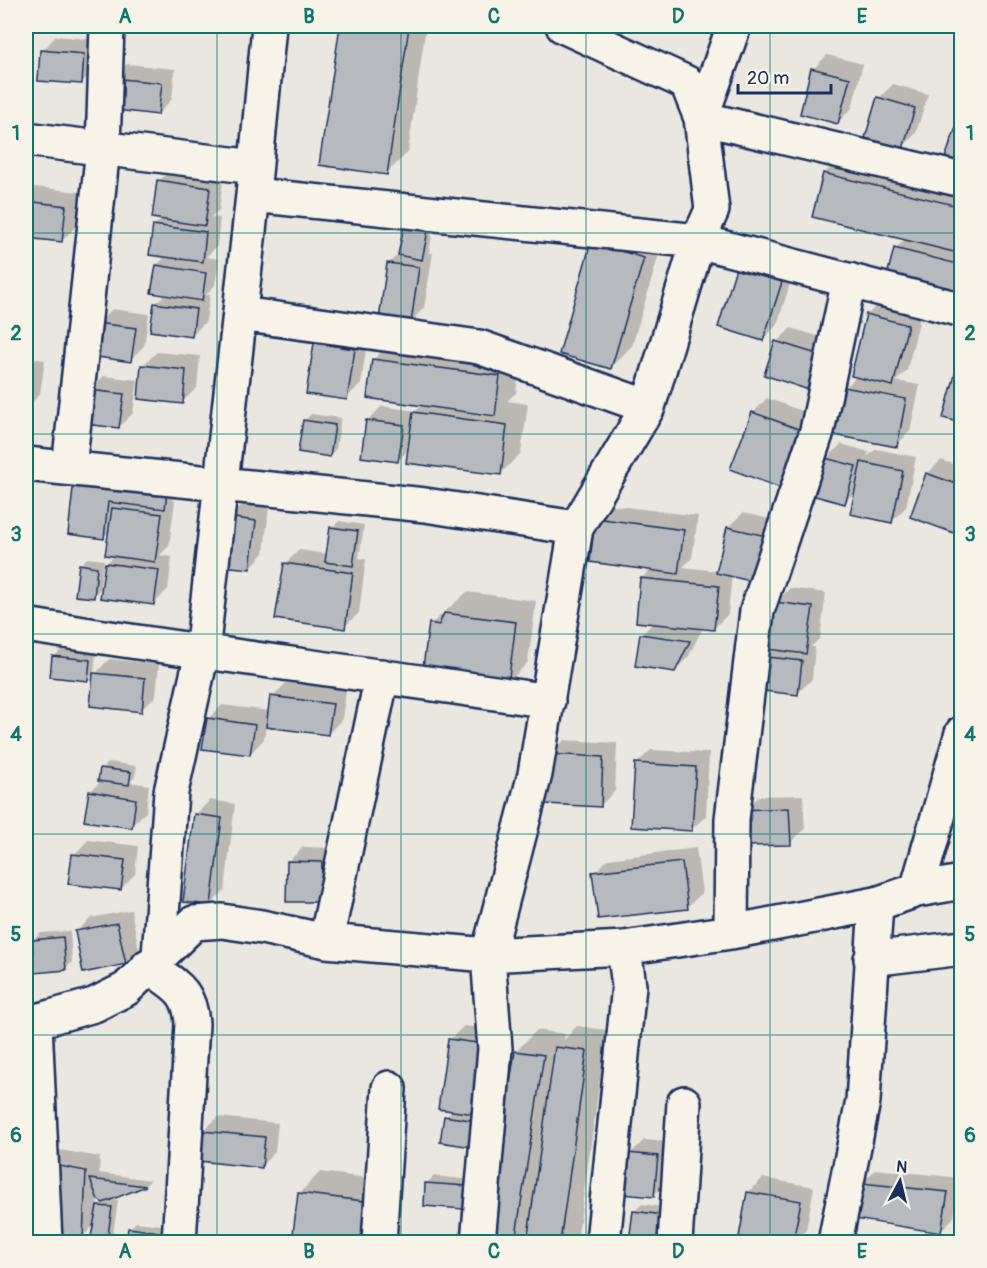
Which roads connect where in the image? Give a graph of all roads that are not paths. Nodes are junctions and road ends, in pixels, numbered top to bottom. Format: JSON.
{"nodes":[{"id":1,"x":107,"y":26,"type":"edge"},
{"id":2,"x":268,"y":26,"type":"edge"},
{"id":3,"x":563,"y":26,"type":"edge"},
{"id":4,"x":734,"y":26,"type":"edge"},
{"id":5,"x":701,"y":118,"type":"junction"},
{"id":6,"x":26,"y":139,"type":"edge"},
{"id":7,"x":103,"y":148,"type":"junction"},
{"id":8,"x":962,"y":180,"type":"edge"},
{"id":9,"x":254,"y":181,"type":"junction"},
{"id":10,"x":698,"y":241,"type":"junction"},
{"id":11,"x":849,"y":280,"type":"junction"},
{"id":12,"x":962,"y":310,"type":"edge"},
{"id":13,"x":240,"y":314,"type":"junction"},
{"id":14,"x":648,"y":407,"type":"junction"},
{"id":15,"x":26,"y":464,"type":"edge"},
{"id":16,"x":69,"y":468,"type":"junction"},
{"id":17,"x":220,"y":485,"type":"junction"},
{"id":18,"x":576,"y":528,"type":"junction"},
{"id":19,"x":26,"y":625,"type":"edge"},
{"id":20,"x":201,"y":653,"type":"junction"},
{"id":21,"x":382,"y":676,"type":"junction"},
{"id":22,"x":548,"y":701,"type":"junction"},
{"id":23,"x":962,"y":733,"type":"edge"},
{"id":24,"x":962,"y":882,"type":"edge"},
{"id":25,"x":917,"y":890,"type":"junction"},
{"id":26,"x":876,"y":904,"type":"junction"},
{"id":27,"x":731,"y":932,"type":"junction"},
{"id":28,"x":326,"y":941,"type":"junction"},
{"id":29,"x":624,"y":948,"type":"junction"},
{"id":30,"x":962,"y":948,"type":"edge"},
{"id":31,"x":488,"y":955,"type":"junction"},
{"id":32,"x":871,"y":959,"type":"junction"},
{"id":33,"x":154,"y":961,"type":"junction"},
{"id":34,"x":30,"y":1024,"type":"edge"},
{"id":35,"x":389,"y":1088,"type":"dead end"},
{"id":36,"x":684,"y":1103,"type":"dead end"},
{"id":37,"x":45,"y":1242,"type":"edge"},
{"id":38,"x":179,"y":1242,"type":"edge"},
{"id":39,"x":379,"y":1242,"type":"edge"},
{"id":40,"x":478,"y":1242,"type":"edge"},
{"id":41,"x":603,"y":1242,"type":"edge"},
{"id":42,"x":675,"y":1242,"type":"edge"},
{"id":43,"x":835,"y":1242,"type":"edge"}],
"edges":[{"from":1,"to":7,"type":"street"},
{"from":2,"to":9,"type":"street"},
{"from":3,"to":5,"type":"street"},
{"from":4,"to":5,"type":"street"},
{"from":5,"to":8,"type":"street"},
{"from":5,"to":10,"type":"street"},
{"from":6,"to":7,"type":"street"},
{"from":7,"to":9,"type":"street"},
{"from":7,"to":16,"type":"street"},
{"from":9,"to":10,"type":"street"},
{"from":9,"to":13,"type":"street"},
{"from":10,"to":11,"type":"street"},
{"from":10,"to":14,"type":"street"},
{"from":11,"to":12,"type":"street"},
{"from":11,"to":27,"type":"street"},
{"from":13,"to":14,"type":"street"},
{"from":13,"to":17,"type":"street"},
{"from":14,"to":18,"type":"street"},
{"from":15,"to":16,"type":"street"},
{"from":16,"to":17,"type":"street"},
{"from":17,"to":18,"type":"street"},
{"from":17,"to":20,"type":"street"},
{"from":18,"to":22,"type":"street"},
{"from":19,"to":20,"type":"street"},
{"from":20,"to":21,"type":"street"},
{"from":20,"to":33,"type":"street"},
{"from":21,"to":22,"type":"street"},
{"from":21,"to":28,"type":"street"},
{"from":22,"to":31,"type":"street"},
{"from":23,"to":25,"type":"street"},
{"from":24,"to":25,"type":"street"},
{"from":25,"to":26,"type":"street"},
{"from":26,"to":27,"type":"street"},
{"from":26,"to":32,"type":"street"},
{"from":27,"to":29,"type":"street"},
{"from":28,"to":31,"type":"street"},
{"from":28,"to":33,"type":"street"},
{"from":29,"to":31,"type":"street"},
{"from":29,"to":41,"type":"street"},
{"from":30,"to":32,"type":"street"},
{"from":31,"to":40,"type":"street"},
{"from":32,"to":43,"type":"street"},
{"from":33,"to":34,"type":"street"},
{"from":33,"to":38,"type":"street"},
{"from":34,"to":37,"type":"street"},
{"from":35,"to":39,"type":"street"},
{"from":36,"to":42,"type":"street"}]}
